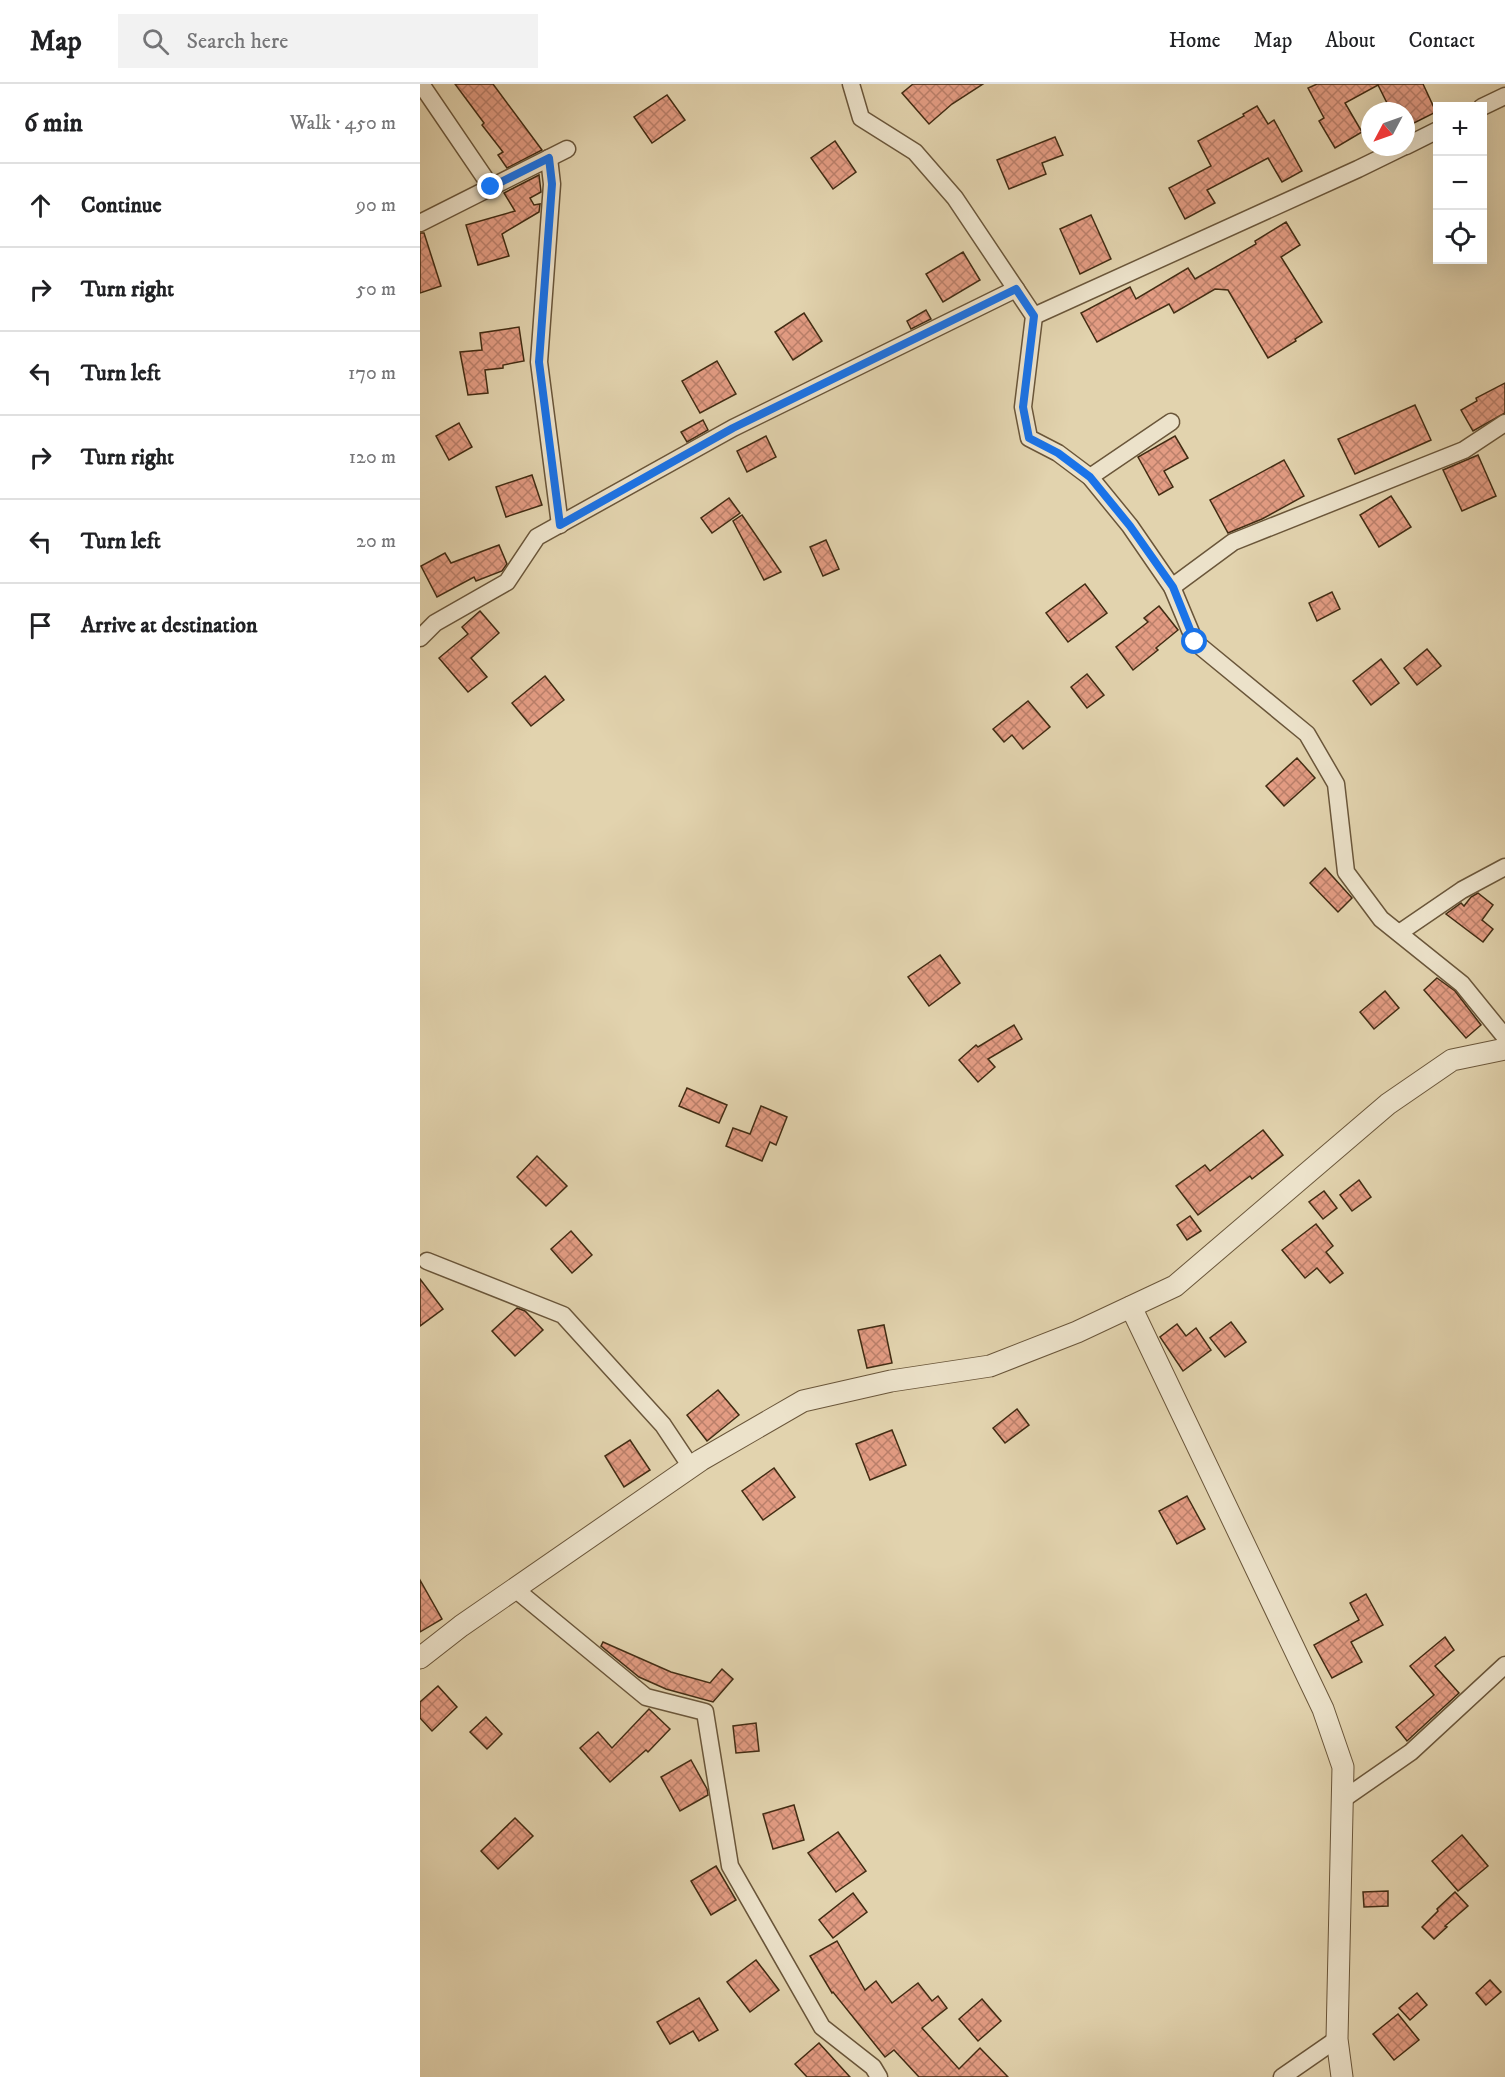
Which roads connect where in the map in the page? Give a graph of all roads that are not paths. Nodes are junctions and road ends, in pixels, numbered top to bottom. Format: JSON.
{"nodes":[{"id":1,"x":421,"y":84,"type":"edge"},
{"id":2,"x":851,"y":84,"type":"edge"},
{"id":3,"x":1505,"y":96,"type":"edge"},
{"id":4,"x":1487,"y":105,"type":"edge"},
{"id":5,"x":1433,"y":132,"type":"edge"},
{"id":6,"x":1415,"y":141,"type":"edge"},
{"id":7,"x":567,"y":149,"type":"dead end"},
{"id":8,"x":1384,"y":156,"type":"edge"},
{"id":9,"x":549,"y":158,"type":"junction"},
{"id":10,"x":491,"y":187,"type":"junction"},
{"id":11,"x":420,"y":223,"type":"edge"},
{"id":12,"x":1016,"y":289,"type":"junction"},
{"id":13,"x":1034,"y":316,"type":"junction"},
{"id":14,"x":1172,"y":422,"type":"dead end"},
{"id":15,"x":1505,"y":423,"type":"edge"},
{"id":16,"x":1090,"y":477,"type":"junction"},
{"id":17,"x":560,"y":525,"type":"junction"},
{"id":18,"x":1173,"y":587,"type":"junction"},
{"id":19,"x":420,"y":638,"type":"edge"},
{"id":20,"x":1505,"y":867,"type":"edge"},
{"id":21,"x":1399,"y":933,"type":"junction"},
{"id":22,"x":1505,"y":1037,"type":"edge"},
{"id":23,"x":1505,"y":1049,"type":"edge"},
{"id":24,"x":427,"y":1261,"type":"dead end"},
{"id":25,"x":1131,"y":1307,"type":"junction"},
{"id":26,"x":692,"y":1467,"type":"junction"},
{"id":27,"x":515,"y":1589,"type":"junction"},
{"id":28,"x":420,"y":1658,"type":"edge"},
{"id":29,"x":1505,"y":1665,"type":"edge"},
{"id":30,"x":1342,"y":1800,"type":"junction"},
{"id":31,"x":1337,"y":2039,"type":"junction"},
{"id":32,"x":879,"y":2077,"type":"edge"},
{"id":33,"x":1282,"y":2077,"type":"edge"},
{"id":34,"x":1342,"y":2077,"type":"edge"}],
"edges":[{"from":1,"to":10,"type":"street"},
{"from":2,"to":12,"type":"street"},
{"from":3,"to":4,"type":"street"},
{"from":5,"to":6,"type":"street"},
{"from":7,"to":9,"type":"street"},
{"from":8,"to":13,"type":"street"},
{"from":9,"to":10,"type":"street"},
{"from":9,"to":17,"type":"street"},
{"from":10,"to":11,"type":"street"},
{"from":12,"to":13,"type":"street"},
{"from":12,"to":17,"type":"street"},
{"from":13,"to":16,"type":"street"},
{"from":14,"to":16,"type":"street"},
{"from":15,"to":18,"type":"street"},
{"from":16,"to":18,"type":"street"},
{"from":17,"to":19,"type":"street"},
{"from":18,"to":21,"type":"street"},
{"from":20,"to":21,"type":"street"},
{"from":21,"to":22,"type":"street"},
{"from":23,"to":25,"type":"street"},
{"from":24,"to":26,"type":"street"},
{"from":25,"to":26,"type":"street"},
{"from":25,"to":30,"type":"street"},
{"from":26,"to":27,"type":"street"},
{"from":27,"to":28,"type":"street"},
{"from":27,"to":32,"type":"street"},
{"from":29,"to":30,"type":"street"},
{"from":30,"to":31,"type":"street"},
{"from":31,"to":33,"type":"street"},
{"from":31,"to":34,"type":"street"}]}
